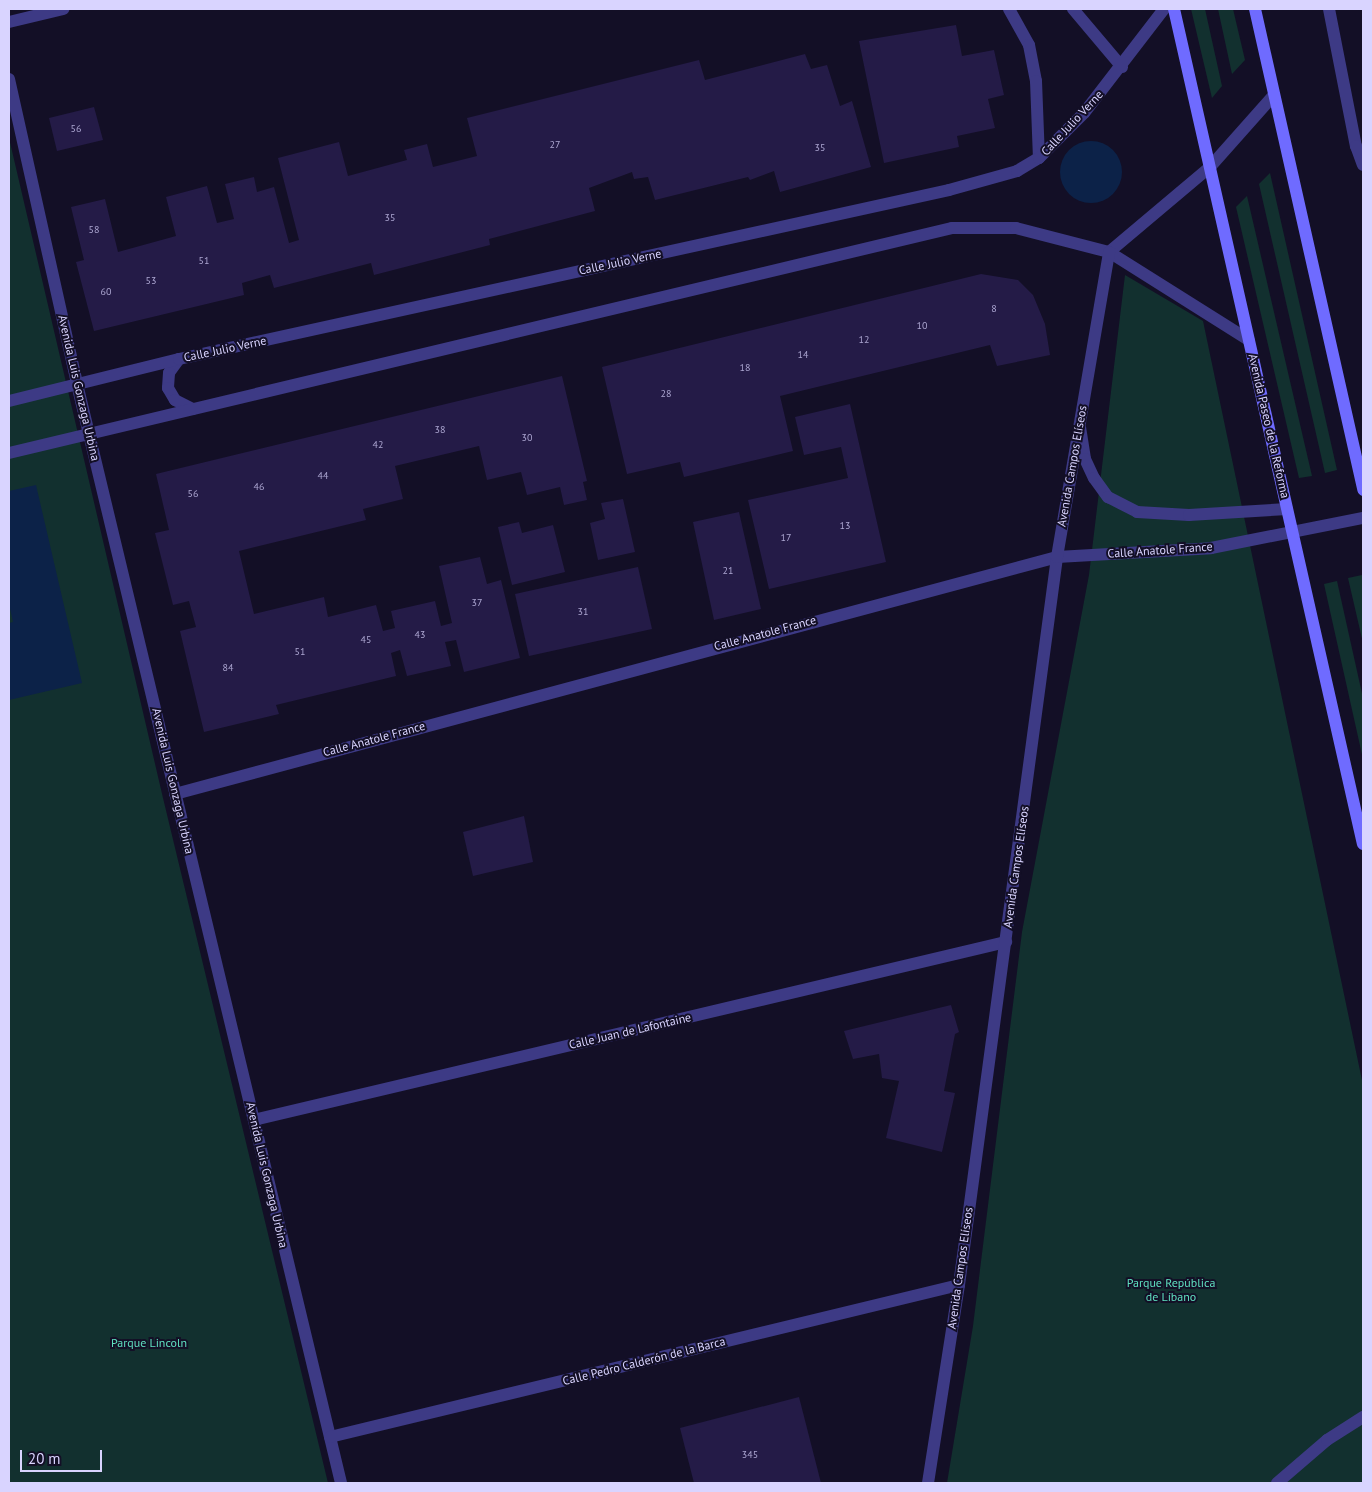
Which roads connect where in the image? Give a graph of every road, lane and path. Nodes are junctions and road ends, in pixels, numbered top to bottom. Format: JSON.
{"nodes":[{"id":1,"x":63,"y":9,"type":"edge"},
{"id":2,"x":1009,"y":9,"type":"edge"},
{"id":3,"x":1073,"y":9,"type":"edge"},
{"id":4,"x":1164,"y":9,"type":"edge"},
{"id":5,"x":1174,"y":9,"type":"edge"},
{"id":6,"x":1255,"y":9,"type":"edge"},
{"id":7,"x":1329,"y":9,"type":"edge"},
{"id":8,"x":9,"y":22,"type":"edge"},
{"id":9,"x":1122,"y":67,"type":"junction"},
{"id":10,"x":9,"y":79,"type":"edge"},
{"id":11,"x":1274,"y":95,"type":"junction"},
{"id":12,"x":1039,"y":158,"type":"junction"},
{"id":13,"x":1363,"y":165,"type":"edge"},
{"id":14,"x":1210,"y":167,"type":"junction"},
{"id":15,"x":1109,"y":252,"type":"junction"},
{"id":16,"x":1249,"y":340,"type":"junction"},
{"id":17,"x":179,"y":358,"type":"junction"},
{"id":18,"x":77,"y":384,"type":"junction"},
{"id":19,"x":9,"y":401,"type":"edge"},
{"id":20,"x":193,"y":410,"type":"junction"},
{"id":21,"x":1080,"y":424,"type":"junction"},
{"id":22,"x":89,"y":434,"type":"junction"},
{"id":23,"x":9,"y":453,"type":"edge"},
{"id":24,"x":1363,"y":490,"type":"edge"},
{"id":25,"x":1287,"y":509,"type":"junction"},
{"id":26,"x":1363,"y":518,"type":"edge"},
{"id":27,"x":1293,"y":533,"type":"junction"},
{"id":28,"x":1057,"y":556,"type":"junction"},
{"id":29,"x":176,"y":794,"type":"junction"},
{"id":30,"x":1363,"y":844,"type":"edge"},
{"id":31,"x":1006,"y":942,"type":"junction"},
{"id":32,"x":254,"y":1120,"type":"junction"},
{"id":33,"x":959,"y":1284,"type":"junction"},
{"id":34,"x":1363,"y":1417,"type":"edge"},
{"id":35,"x":330,"y":1437,"type":"junction"},
{"id":36,"x":341,"y":1483,"type":"edge"},
{"id":37,"x":928,"y":1483,"type":"edge"},
{"id":38,"x":1277,"y":1483,"type":"edge"}],
"edges":[{"from":1,"to":8,"type":"street"},
{"from":2,"to":12,"type":"street"},
{"from":3,"to":9,"type":"street"},
{"from":4,"to":9,"type":"street","name":"Calle Julio Verne"},
{"from":5,"to":14,"type":"main road","name":"Avenida Paseo de la Reforma"},
{"from":6,"to":11,"type":"main road"},
{"from":7,"to":13,"type":"street"},
{"from":9,"to":12,"type":"street","name":"Calle Julio Verne"},
{"from":10,"to":18,"type":"street","name":"Avenida Luis Gonzaga Urbina"},
{"from":11,"to":14,"type":"street"},
{"from":11,"to":24,"type":"main road"},
{"from":12,"to":17,"type":"street","name":"Calle Julio Verne"},
{"from":14,"to":15,"type":"street"},
{"from":14,"to":16,"type":"main road","name":"Avenida Paseo de la Reforma"},
{"from":15,"to":16,"type":"street"},
{"from":15,"to":20,"type":"street"},
{"from":15,"to":21,"type":"street","name":"Avenida Campos Elíseos"},
{"from":16,"to":25,"type":"main road","name":"Avenida Paseo de la Reforma"},
{"from":17,"to":18,"type":"street","name":"Calle Julio Verne"},
{"from":17,"to":20,"type":"street"},
{"from":18,"to":19,"type":"street","name":"Calle Julio Verne"},
{"from":18,"to":22,"type":"street","name":"Avenida Luis Gonzaga Urbina"},
{"from":20,"to":22,"type":"street"},
{"from":21,"to":25,"type":"street"},
{"from":21,"to":28,"type":"street","name":"Avenida Campos Elíseos"},
{"from":22,"to":23,"type":"street"},
{"from":22,"to":29,"type":"street","name":"Avenida Luis Gonzaga Urbina"},
{"from":25,"to":27,"type":"main road","name":"Avenida Paseo de la Reforma"},
{"from":26,"to":27,"type":"street","name":"Calle Anatole France"},
{"from":27,"to":28,"type":"street","name":"Calle Anatole France"},
{"from":27,"to":30,"type":"main road","name":"Avenida Paseo de la Reforma"},
{"from":28,"to":29,"type":"street","name":"Calle Anatole France"},
{"from":28,"to":31,"type":"street","name":"Avenida Campos Elíseos"},
{"from":29,"to":32,"type":"street","name":"Avenida Luis Gonzaga Urbina"},
{"from":31,"to":32,"type":"street","name":"Calle Juan de Lafontaine"},
{"from":31,"to":33,"type":"street","name":"Avenida Campos Elíseos"},
{"from":32,"to":35,"type":"street","name":"Avenida Luis Gonzaga Urbina"},
{"from":33,"to":35,"type":"street","name":"Calle Pedro Calderón de la Barca"},
{"from":33,"to":37,"type":"street","name":"Avenida Campos Elíseos"},
{"from":34,"to":38,"type":"street"},
{"from":35,"to":36,"type":"street","name":"Avenida Luis Gonzaga Urbina"}]}
